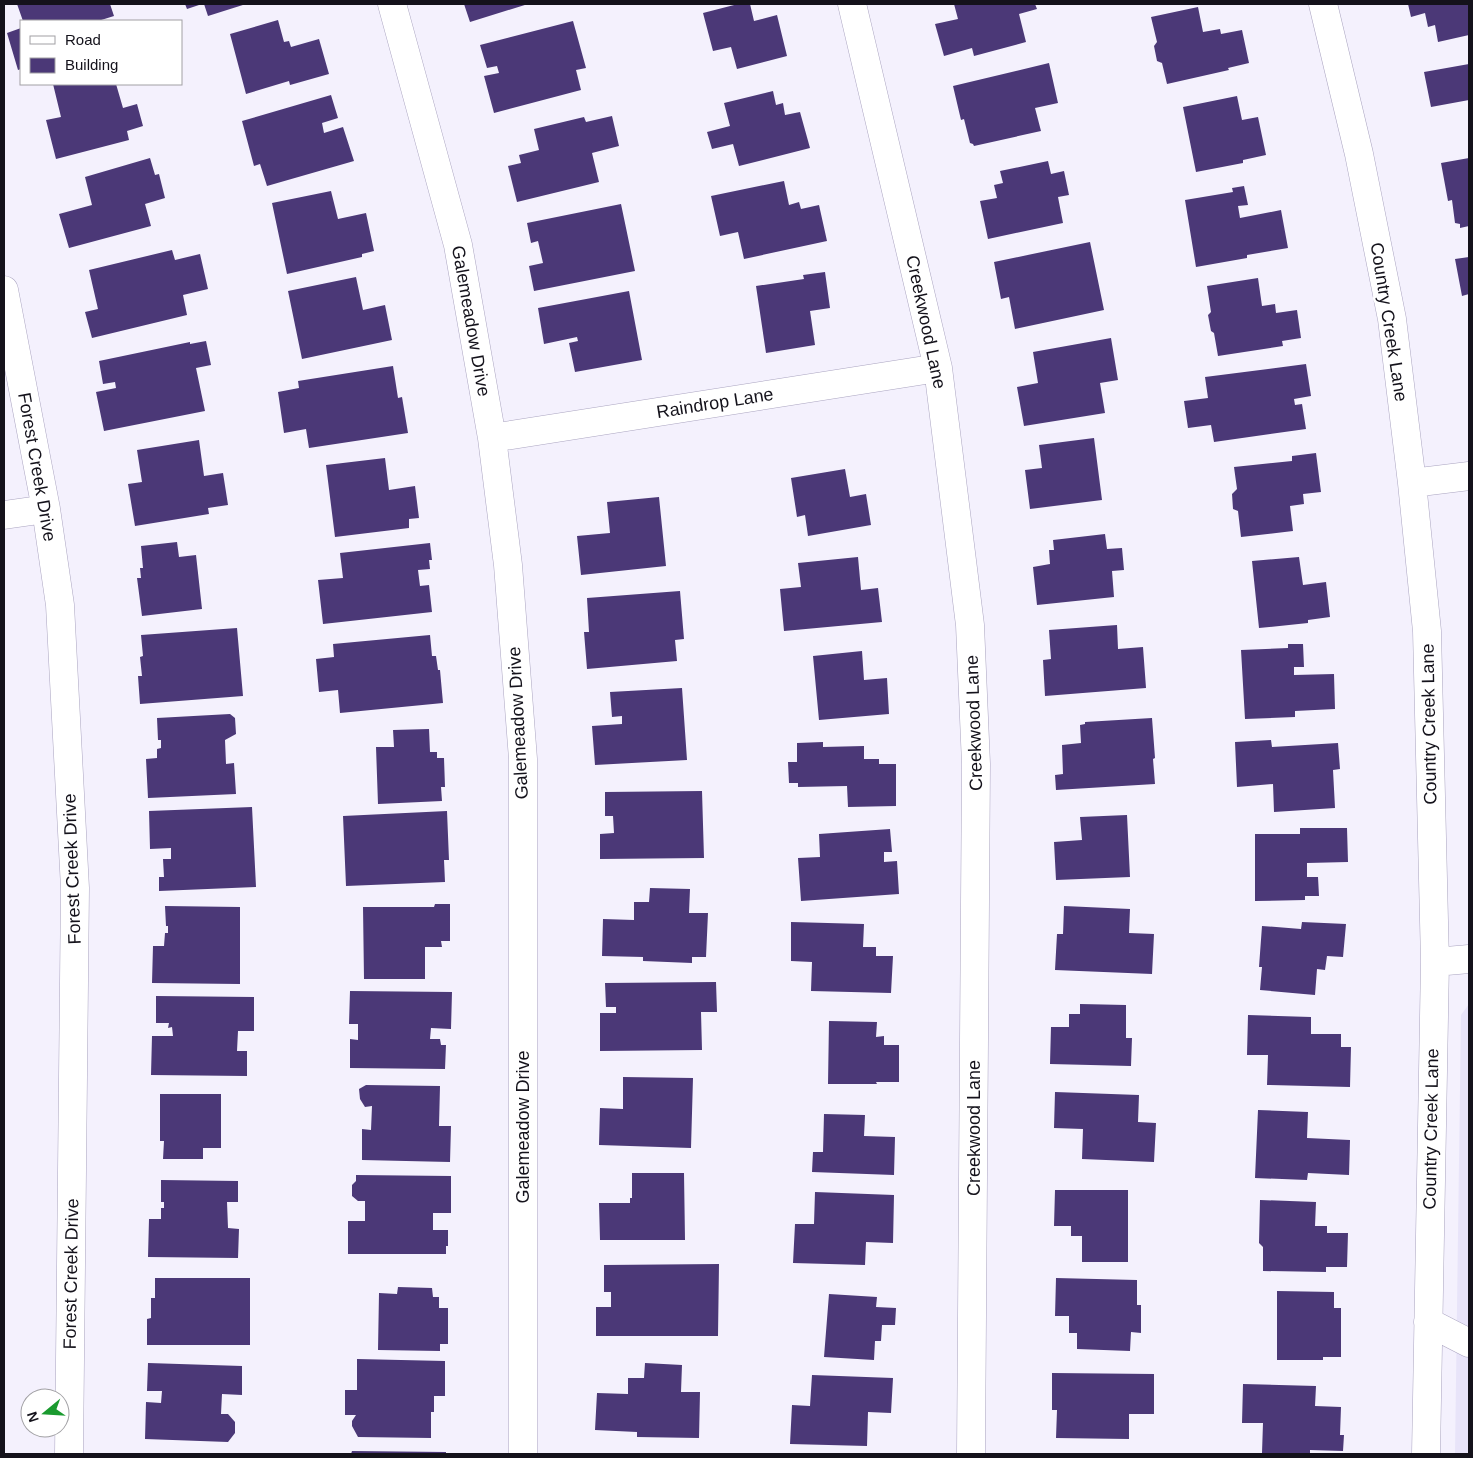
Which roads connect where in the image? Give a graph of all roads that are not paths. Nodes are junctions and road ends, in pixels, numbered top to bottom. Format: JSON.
{"nodes":[{"id":1,"x":392,"y":4,"type":"edge"},
{"id":2,"x":852,"y":4,"type":"edge"},
{"id":3,"x":1323,"y":4,"type":"edge"},
{"id":4,"x":4,"y":290,"type":"edge"},
{"id":5,"x":938,"y":368,"type":"junction"},
{"id":6,"x":492,"y":438,"type":"junction"},
{"id":7,"x":1469,"y":476,"type":"edge"},
{"id":8,"x":1412,"y":483,"type":"junction"},
{"id":9,"x":46,"y":509,"type":"junction"},
{"id":10,"x":4,"y":515,"type":"edge"},
{"id":11,"x":1469,"y":959,"type":"edge"},
{"id":12,"x":1434,"y":962,"type":"junction"},
{"id":13,"x":1428,"y":1322,"type":"junction"},
{"id":14,"x":1469,"y":1343,"type":"edge"},
{"id":15,"x":69,"y":1454,"type":"edge"},
{"id":16,"x":523,"y":1454,"type":"edge"},
{"id":17,"x":971,"y":1454,"type":"edge"},
{"id":18,"x":1426,"y":1454,"type":"edge"}],
"edges":[{"from":1,"to":6,"type":"street","name":"Galemeadow Drive"},
{"from":2,"to":5,"type":"street","name":"Creekwood Lane"},
{"from":3,"to":8,"type":"street","name":"Country Creek Lane"},
{"from":4,"to":9,"type":"street","name":"Forest Creek Drive"},
{"from":5,"to":6,"type":"street","name":"Raindrop Lane"},
{"from":5,"to":17,"type":"street","name":"Creekwood Lane"},
{"from":6,"to":16,"type":"street","name":"Galemeadow Drive"},
{"from":7,"to":8,"type":"street"},
{"from":8,"to":12,"type":"street","name":"Country Creek Lane"},
{"from":9,"to":10,"type":"street"},
{"from":9,"to":15,"type":"street","name":"Forest Creek Drive"},
{"from":11,"to":12,"type":"street"},
{"from":12,"to":13,"type":"street","name":"Country Creek Lane"},
{"from":13,"to":14,"type":"street"},
{"from":13,"to":18,"type":"street","name":"Country Creek Lane"}]}
